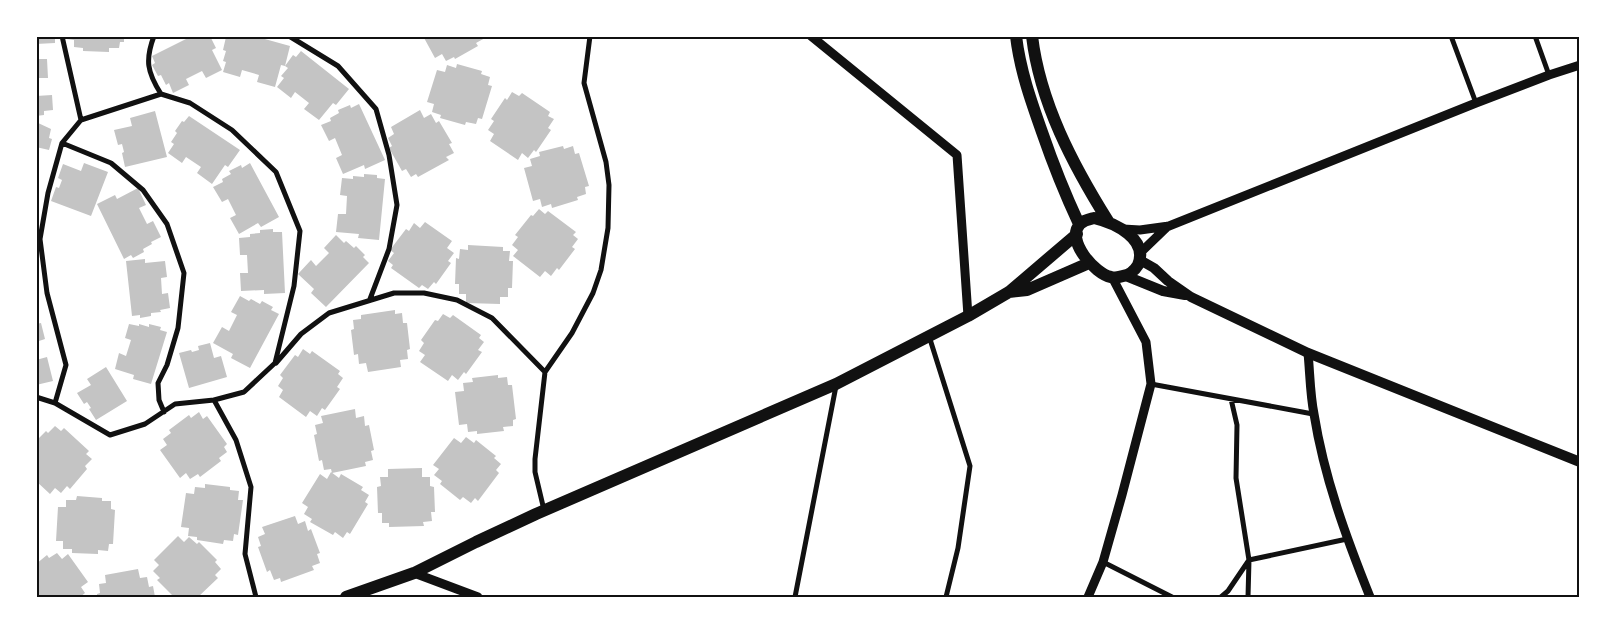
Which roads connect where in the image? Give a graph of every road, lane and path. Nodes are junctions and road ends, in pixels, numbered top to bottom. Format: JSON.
{"nodes":[{"id":1,"x":62,"y":36,"type":"edge"},
{"id":2,"x":154,"y":36,"type":"edge"},
{"id":3,"x":289,"y":36,"type":"edge"},
{"id":4,"x":590,"y":36,"type":"edge"},
{"id":5,"x":811,"y":36,"type":"edge"},
{"id":6,"x":1032,"y":36,"type":"edge"},
{"id":7,"x":1451,"y":36,"type":"edge"},
{"id":8,"x":1535,"y":36,"type":"edge"},
{"id":9,"x":1015,"y":37,"type":"edge"},
{"id":10,"x":1580,"y":65,"type":"edge"},
{"id":11,"x":1549,"y":75,"type":"junction"},
{"id":12,"x":161,"y":94,"type":"junction"},
{"id":13,"x":1476,"y":102,"type":"junction"},
{"id":14,"x":81,"y":120,"type":"junction"},
{"id":15,"x":62,"y":143,"type":"junction"},
{"id":16,"x":1108,"y":221,"type":"junction"},
{"id":17,"x":1169,"y":226,"type":"junction"},
{"id":18,"x":1078,"y":229,"type":"junction"},
{"id":19,"x":1123,"y":230,"type":"junction"},
{"id":20,"x":1140,"y":257,"type":"junction"},
{"id":21,"x":1089,"y":263,"type":"junction"},
{"id":22,"x":1126,"y":276,"type":"junction"},
{"id":23,"x":1112,"y":277,"type":"junction"},
{"id":24,"x":1009,"y":292,"type":"junction"},
{"id":25,"x":1191,"y":297,"type":"junction"},
{"id":26,"x":370,"y":299,"type":"junction"},
{"id":27,"x":968,"y":316,"type":"junction"},
{"id":28,"x":929,"y":336,"type":"junction"},
{"id":29,"x":1308,"y":353,"type":"junction"},
{"id":30,"x":275,"y":363,"type":"junction"},
{"id":31,"x":545,"y":372,"type":"junction"},
{"id":32,"x":836,"y":384,"type":"junction"},
{"id":33,"x":1151,"y":384,"type":"junction"},
{"id":34,"x":36,"y":397,"type":"edge"},
{"id":35,"x":1231,"y":399,"type":"junction"},
{"id":36,"x":214,"y":400,"type":"junction"},
{"id":37,"x":55,"y":403,"type":"junction"},
{"id":38,"x":164,"y":412,"type":"junction"},
{"id":39,"x":1314,"y":414,"type":"junction"},
{"id":40,"x":1580,"y":462,"type":"edge"},
{"id":41,"x":544,"y":511,"type":"junction"},
{"id":42,"x":1347,"y":539,"type":"junction"},
{"id":43,"x":1249,"y":560,"type":"junction"},
{"id":44,"x":1103,"y":562,"type":"junction"},
{"id":45,"x":414,"y":574,"type":"junction"},
{"id":46,"x":256,"y":597,"type":"edge"},
{"id":47,"x":346,"y":597,"type":"edge"},
{"id":48,"x":478,"y":597,"type":"edge"},
{"id":49,"x":795,"y":597,"type":"edge"},
{"id":50,"x":946,"y":597,"type":"edge"},
{"id":51,"x":1088,"y":597,"type":"edge"},
{"id":52,"x":1172,"y":597,"type":"edge"},
{"id":53,"x":1221,"y":597,"type":"edge"},
{"id":54,"x":1248,"y":597,"type":"edge"},
{"id":55,"x":1370,"y":597,"type":"edge"}],
"edges":[{"from":1,"to":14,"type":"street"},
{"from":2,"to":12,"type":"street"},
{"from":3,"to":26,"type":"street"},
{"from":4,"to":31,"type":"street"},
{"from":5,"to":27,"type":"street"},
{"from":6,"to":16,"type":"main road"},
{"from":7,"to":13,"type":"street"},
{"from":8,"to":11,"type":"street"},
{"from":9,"to":18,"type":"main road"},
{"from":10,"to":11,"type":"street"},
{"from":11,"to":13,"type":"street"},
{"from":12,"to":14,"type":"street"},
{"from":12,"to":30,"type":"street"},
{"from":13,"to":17,"type":"street"},
{"from":14,"to":15,"type":"street"},
{"from":15,"to":37,"type":"street"},
{"from":15,"to":38,"type":"street"},
{"from":16,"to":18,"type":"main road"},
{"from":16,"to":19,"type":"main road"},
{"from":17,"to":19,"type":"street"},
{"from":17,"to":20,"type":"street"},
{"from":18,"to":21,"type":"main road"},
{"from":18,"to":24,"type":"main road"},
{"from":19,"to":20,"type":"main road"},
{"from":20,"to":22,"type":"main road"},
{"from":20,"to":25,"type":"main road"},
{"from":21,"to":23,"type":"main road"},
{"from":21,"to":24,"type":"main road"},
{"from":22,"to":23,"type":"main road"},
{"from":22,"to":25,"type":"main road"},
{"from":23,"to":33,"type":"street"},
{"from":24,"to":27,"type":"main road"},
{"from":25,"to":29,"type":"main road"},
{"from":26,"to":30,"type":"street"},
{"from":26,"to":31,"type":"street"},
{"from":27,"to":28,"type":"main road"},
{"from":28,"to":32,"type":"main road"},
{"from":28,"to":50,"type":"street"},
{"from":29,"to":39,"type":"street"},
{"from":29,"to":40,"type":"main road"},
{"from":30,"to":36,"type":"street"},
{"from":31,"to":41,"type":"street"},
{"from":32,"to":41,"type":"main road"},
{"from":32,"to":49,"type":"street"},
{"from":33,"to":35,"type":"street"},
{"from":33,"to":44,"type":"street"},
{"from":34,"to":37,"type":"street"},
{"from":35,"to":39,"type":"street"},
{"from":35,"to":43,"type":"street"},
{"from":36,"to":38,"type":"street"},
{"from":36,"to":46,"type":"street"},
{"from":37,"to":38,"type":"street"},
{"from":39,"to":42,"type":"street"},
{"from":41,"to":45,"type":"main road"},
{"from":42,"to":43,"type":"street"},
{"from":42,"to":55,"type":"street"},
{"from":43,"to":53,"type":"street"},
{"from":43,"to":54,"type":"street"},
{"from":44,"to":51,"type":"street"},
{"from":44,"to":52,"type":"street"},
{"from":45,"to":47,"type":"main road"},
{"from":45,"to":48,"type":"street"}]}
